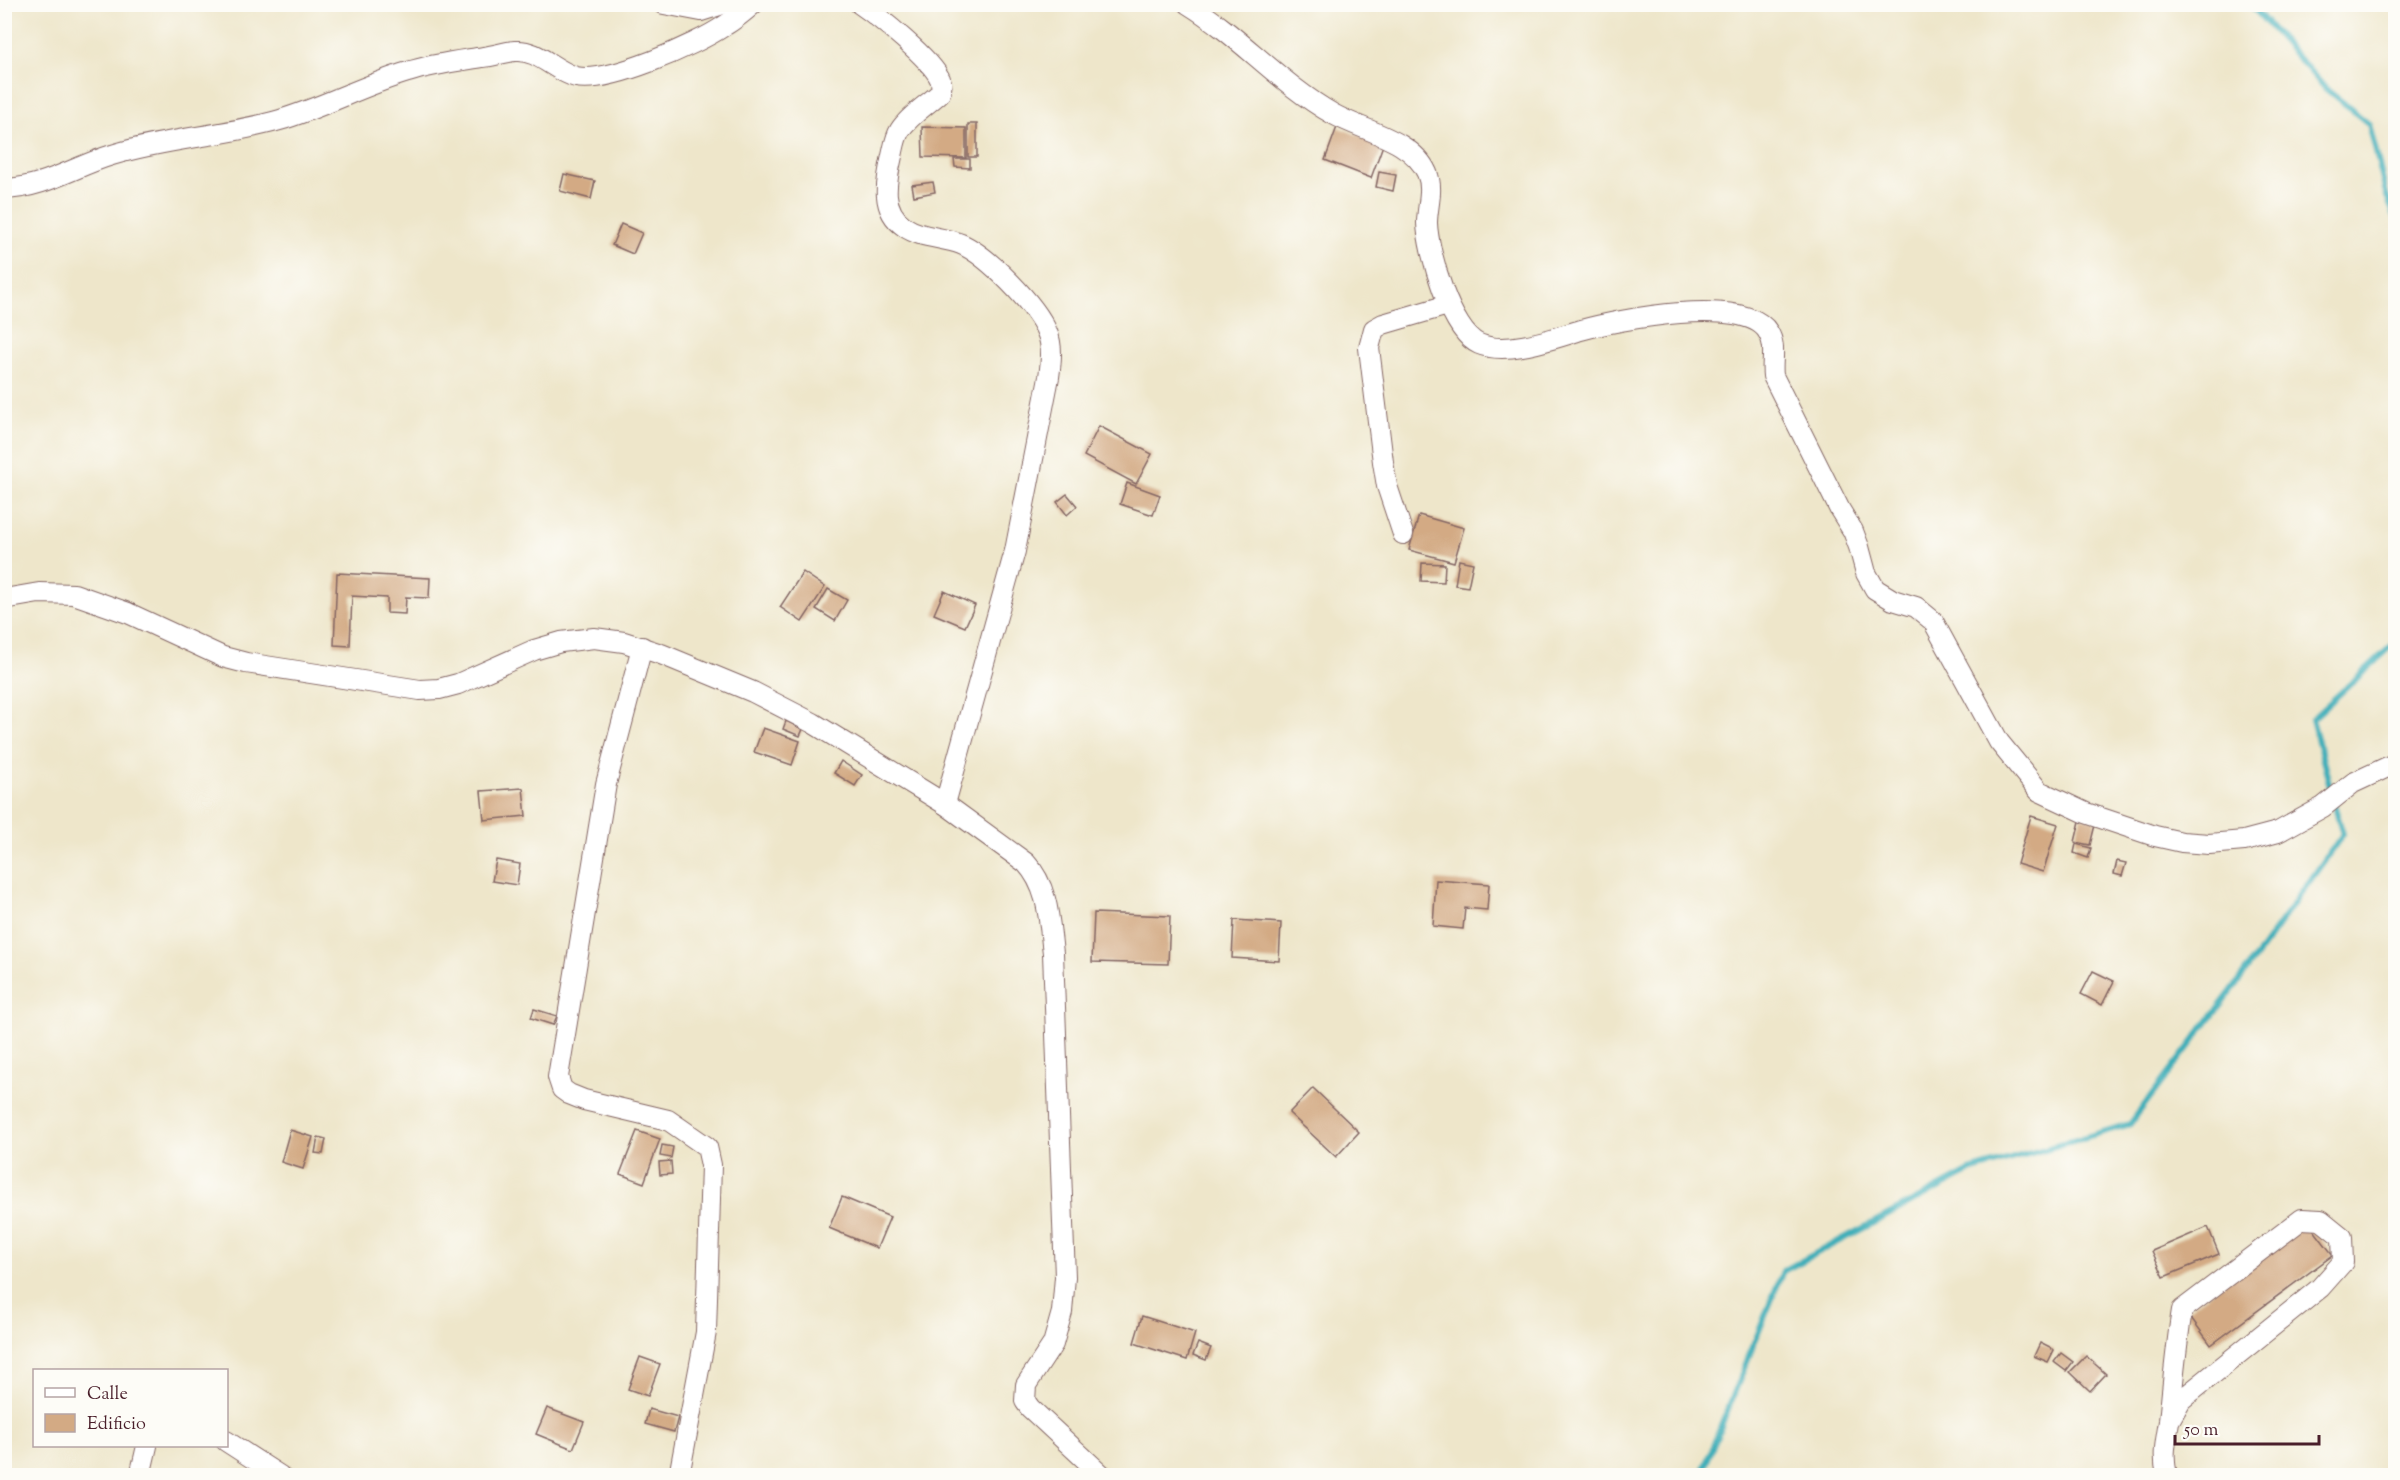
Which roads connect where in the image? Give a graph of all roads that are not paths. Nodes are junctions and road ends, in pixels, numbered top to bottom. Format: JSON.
{"nodes":[{"id":1,"x":664,"y":4,"type":"edge"},
{"id":2,"x":723,"y":4,"type":"edge"},
{"id":3,"x":753,"y":4,"type":"edge"},
{"id":4,"x":860,"y":4,"type":"edge"},
{"id":5,"x":1188,"y":4,"type":"edge"},
{"id":6,"x":4,"y":189,"type":"edge"},
{"id":7,"x":1448,"y":305,"type":"junction"},
{"id":8,"x":1403,"y":534,"type":"dead end"},
{"id":9,"x":4,"y":599,"type":"edge"},
{"id":10,"x":642,"y":647,"type":"junction"},
{"id":11,"x":2396,"y":763,"type":"edge"},
{"id":12,"x":945,"y":804,"type":"junction"},
{"id":13,"x":2169,"y":1421,"type":"junction"},
{"id":14,"x":228,"y":1442,"type":"edge"},
{"id":15,"x":147,"y":1447,"type":"edge"},
{"id":16,"x":140,"y":1476,"type":"edge"},
{"id":17,"x":280,"y":1476,"type":"edge"},
{"id":18,"x":679,"y":1476,"type":"edge"},
{"id":19,"x":1103,"y":1476,"type":"edge"},
{"id":20,"x":2167,"y":1476,"type":"edge"}],
"edges":[{"from":1,"to":2,"type":"street"},
{"from":3,"to":6,"type":"street"},
{"from":4,"to":12,"type":"street"},
{"from":5,"to":7,"type":"street"},
{"from":7,"to":8,"type":"street"},
{"from":7,"to":11,"type":"street"},
{"from":9,"to":10,"type":"street"},
{"from":10,"to":12,"type":"street"},
{"from":10,"to":18,"type":"street"},
{"from":12,"to":19,"type":"street"},
{"from":13,"to":13,"type":"street"},
{"from":13,"to":20,"type":"street"},
{"from":14,"to":17,"type":"street"},
{"from":15,"to":16,"type":"street"}]}
